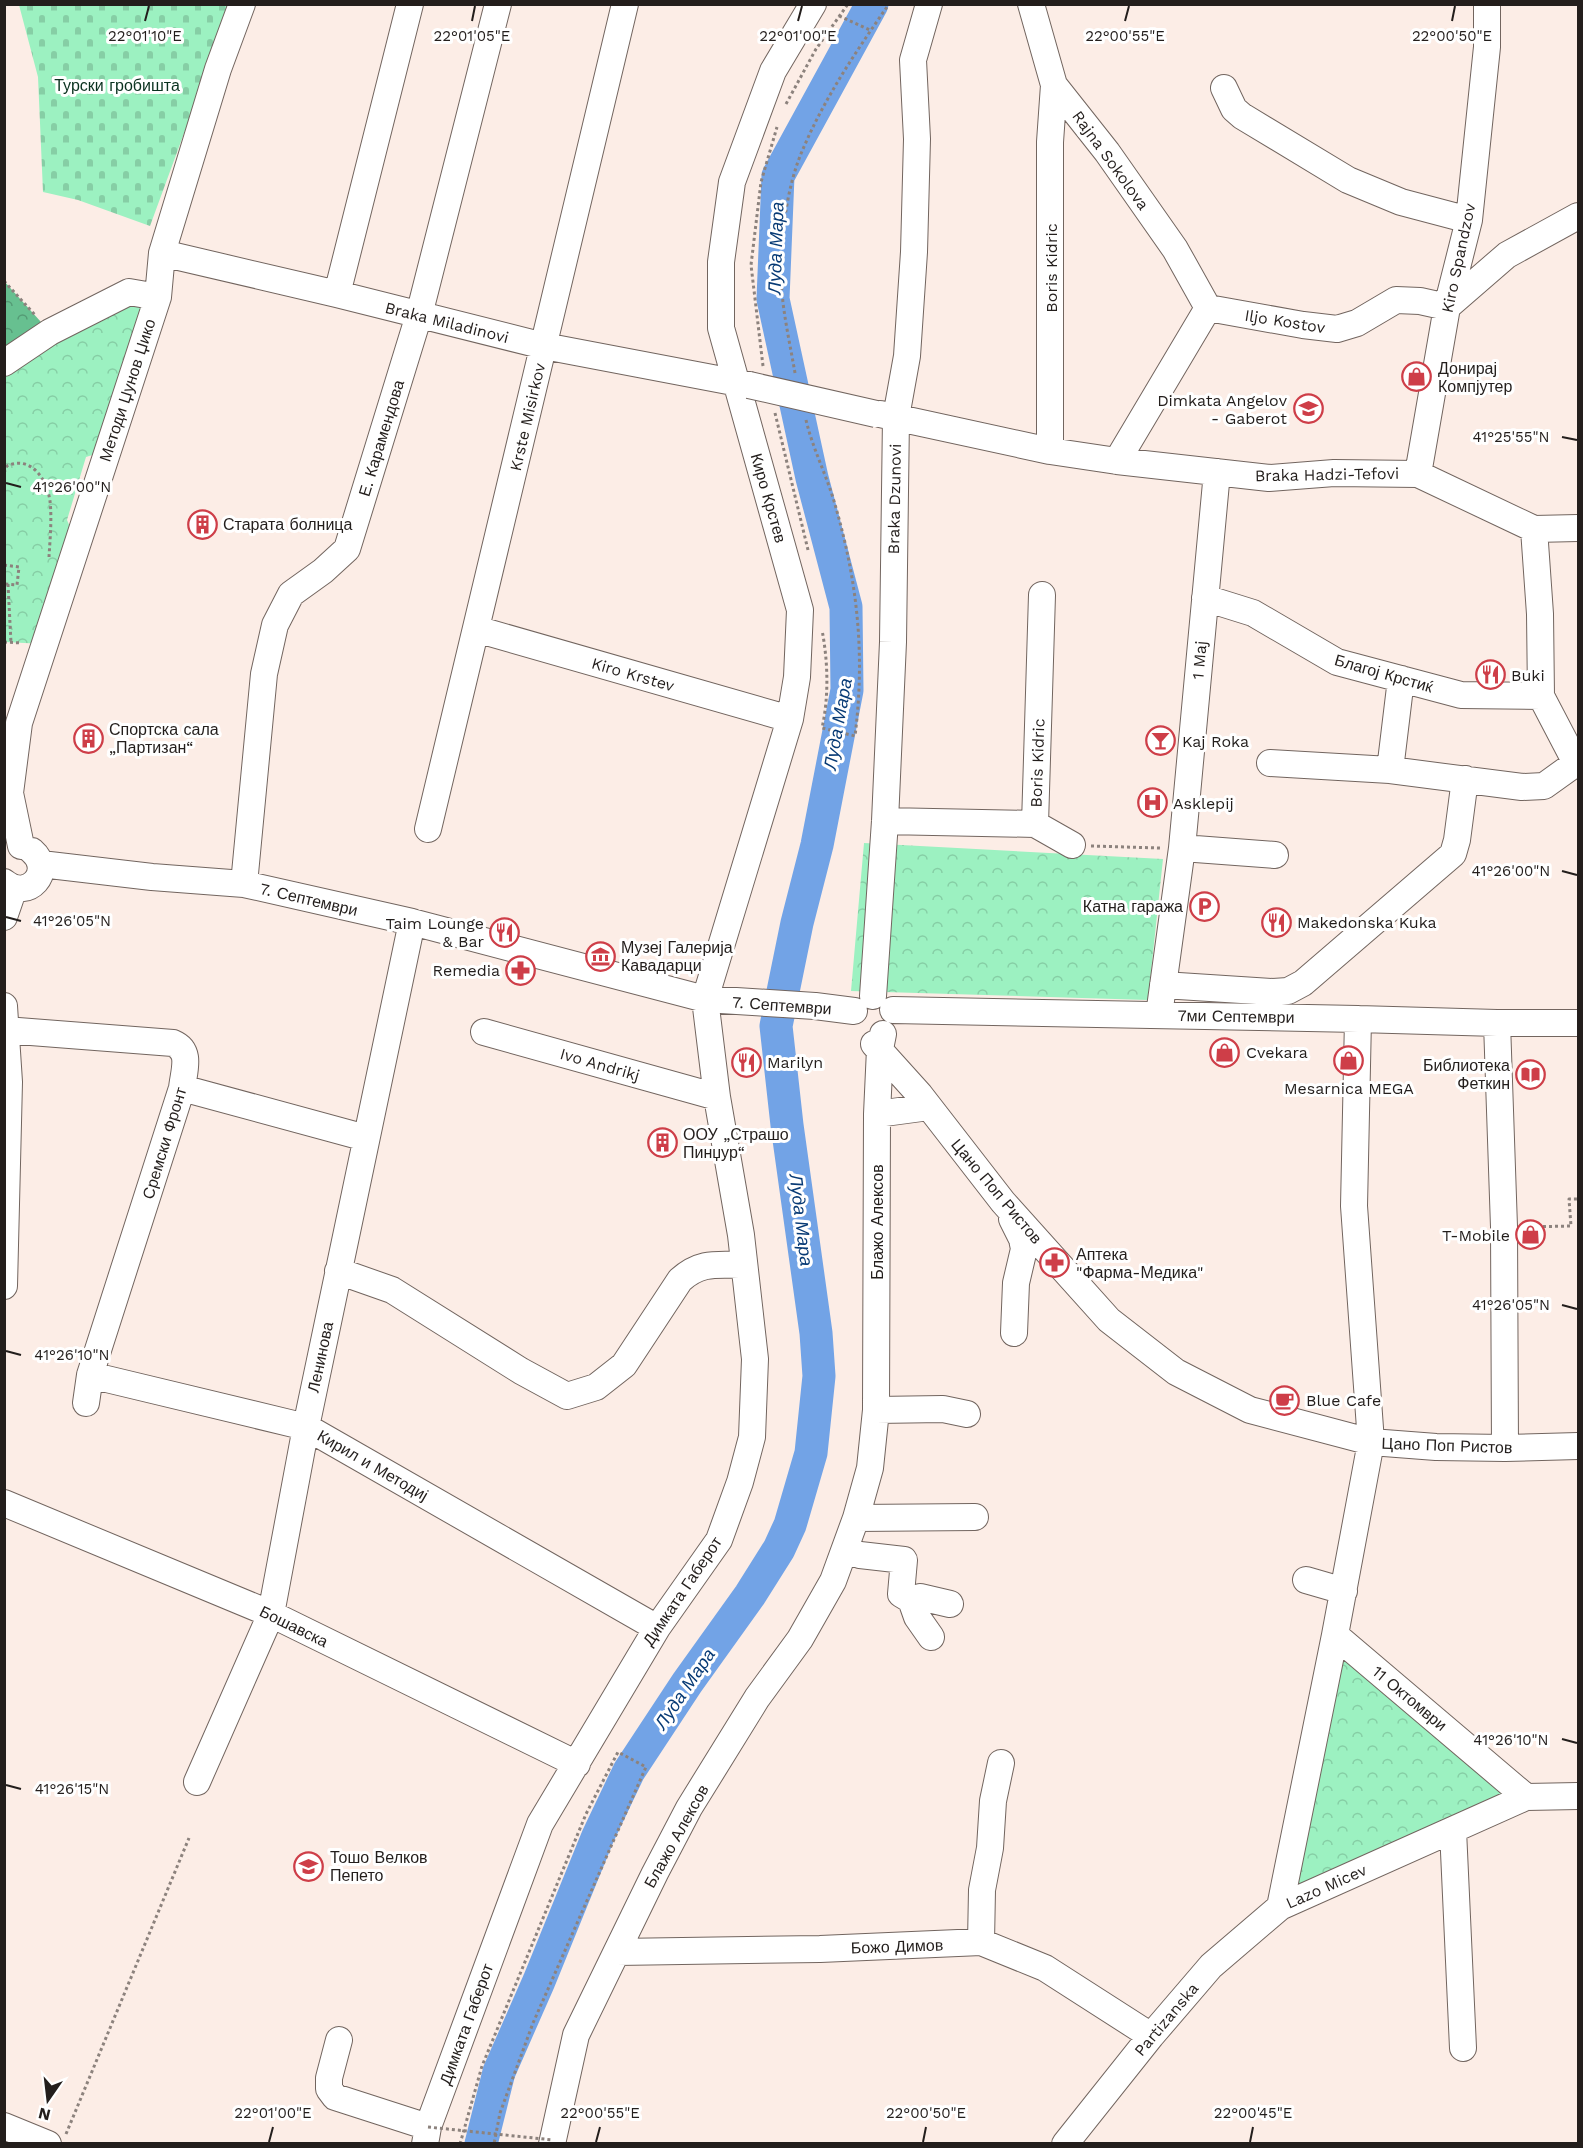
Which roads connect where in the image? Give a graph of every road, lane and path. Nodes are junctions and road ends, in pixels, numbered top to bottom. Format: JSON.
{"nodes":[{"id":1,"x":242,"y":4,"type":"edge"},
{"id":2,"x":410,"y":4,"type":"edge"},
{"id":3,"x":498,"y":4,"type":"edge"},
{"id":4,"x":625,"y":4,"type":"edge"},
{"id":5,"x":813,"y":4,"type":"edge"},
{"id":6,"x":848,"y":4,"type":"edge"},
{"id":7,"x":890,"y":4,"type":"edge"},
{"id":8,"x":929,"y":4,"type":"edge"},
{"id":9,"x":1031,"y":4,"type":"edge"},
{"id":10,"x":1487,"y":4,"type":"edge"},
{"id":11,"x":839,"y":16,"type":"junction"},
{"id":12,"x":871,"y":30,"type":"junction"},
{"id":13,"x":1054,"y":85,"type":"junction"},
{"id":14,"x":1224,"y":88,"type":"dead end"},
{"id":15,"x":782,"y":110,"type":"dead end"},
{"id":16,"x":779,"y":120,"type":"dead end"},
{"id":17,"x":1578,"y":216,"type":"edge"},
{"id":18,"x":1469,"y":220,"type":"junction"},
{"id":19,"x":162,"y":253,"type":"junction"},
{"id":20,"x":4,"y":281,"type":"edge"},
{"id":21,"x":337,"y":294,"type":"junction"},
{"id":22,"x":158,"y":297,"type":"junction"},
{"id":23,"x":1447,"y":306,"type":"junction"},
{"id":24,"x":1209,"y":308,"type":"junction"},
{"id":25,"x":419,"y":315,"type":"junction"},
{"id":26,"x":50,"y":332,"type":"junction"},
{"id":27,"x":544,"y":346,"type":"junction"},
{"id":28,"x":4,"y":363,"type":"edge"},
{"id":29,"x":796,"y":377,"type":"dead end"},
{"id":30,"x":749,"y":378,"type":"junction"},
{"id":31,"x":804,"y":410,"type":"dead end"},
{"id":32,"x":775,"y":412,"type":"dead end"},
{"id":33,"x":886,"y":415,"type":"junction"},
{"id":34,"x":1050,"y":451,"type":"junction"},
{"id":35,"x":1117,"y":461,"type":"junction"},
{"id":36,"x":1217,"y":472,"type":"junction"},
{"id":37,"x":4,"y":473,"type":"edge"},
{"id":38,"x":1418,"y":474,"type":"junction"},
{"id":39,"x":1578,"y":528,"type":"edge"},
{"id":40,"x":1534,"y":529,"type":"junction"},
{"id":41,"x":808,"y":553,"type":"dead end"},
{"id":42,"x":49,"y":558,"type":"dead end"},
{"id":43,"x":4,"y":565,"type":"edge"},
{"id":44,"x":6,"y":584,"type":"edge"},
{"id":45,"x":1042,"y":595,"type":"dead end"},
{"id":46,"x":1205,"y":598,"type":"junction"},
{"id":47,"x":821,"y":620,"type":"dead end"},
{"id":48,"x":476,"y":629,"type":"junction"},
{"id":49,"x":11,"y":643,"type":"dead end"},
{"id":50,"x":1401,"y":679,"type":"junction"},
{"id":51,"x":1541,"y":696,"type":"junction"},
{"id":52,"x":790,"y":719,"type":"junction"},
{"id":53,"x":1270,"y":763,"type":"dead end"},
{"id":54,"x":1390,"y":770,"type":"junction"},
{"id":55,"x":1465,"y":779,"type":"junction"},
{"id":56,"x":885,"y":821,"type":"junction"},
{"id":57,"x":1035,"y":824,"type":"junction"},
{"id":58,"x":428,"y":829,"type":"dead end"},
{"id":59,"x":1072,"y":845,"type":"joint"},
{"id":60,"x":1182,"y":848,"type":"junction"},
{"id":61,"x":13,"y":850,"type":"edge"},
{"id":62,"x":1275,"y":855,"type":"dead end"},
{"id":63,"x":41,"y":864,"type":"junction"},
{"id":64,"x":244,"y":884,"type":"junction"},
{"id":65,"x":9,"y":885,"type":"edge"},
{"id":66,"x":4,"y":917,"type":"edge"},
{"id":67,"x":412,"y":922,"type":"junction"},
{"id":68,"x":1163,"y":985,"type":"junction"},
{"id":69,"x":705,"y":999,"type":"junction"},
{"id":70,"x":4,"y":1006,"type":"edge"},
{"id":71,"x":873,"y":1006,"type":"junction"},
{"id":72,"x":1159,"y":1015,"type":"junction"},
{"id":73,"x":1358,"y":1019,"type":"junction"},
{"id":74,"x":1497,"y":1023,"type":"junction"},
{"id":75,"x":1578,"y":1023,"type":"edge"},
{"id":76,"x":5,"y":1030,"type":"edge"},
{"id":77,"x":484,"y":1032,"type":"dead end"},
{"id":78,"x":876,"y":1039,"type":"junction"},
{"id":79,"x":7,"y":1083,"type":"edge"},
{"id":80,"x":182,"y":1088,"type":"junction"},
{"id":81,"x":717,"y":1097,"type":"junction"},
{"id":82,"x":929,"y":1107,"type":"junction"},
{"id":83,"x":877,"y":1114,"type":"junction"},
{"id":84,"x":366,"y":1138,"type":"junction"},
{"id":85,"x":6,"y":1155,"type":"edge"},
{"id":86,"x":1578,"y":1199,"type":"edge"},
{"id":87,"x":1003,"y":1202,"type":"junction"},
{"id":88,"x":1504,"y":1227,"type":"junction"},
{"id":89,"x":744,"y":1265,"type":"junction"},
{"id":90,"x":338,"y":1271,"type":"junction"},
{"id":91,"x":4,"y":1286,"type":"edge"},
{"id":92,"x":1014,"y":1333,"type":"dead end"},
{"id":93,"x":90,"y":1375,"type":"junction"},
{"id":94,"x":86,"y":1403,"type":"dead end"},
{"id":95,"x":876,"y":1410,"type":"junction"},
{"id":96,"x":967,"y":1414,"type":"dead end"},
{"id":97,"x":306,"y":1427,"type":"junction"},
{"id":98,"x":1371,"y":1442,"type":"junction"},
{"id":99,"x":1578,"y":1446,"type":"edge"},
{"id":100,"x":1505,"y":1448,"type":"junction"},
{"id":101,"x":4,"y":1503,"type":"edge"},
{"id":102,"x":975,"y":1517,"type":"dead end"},
{"id":103,"x":856,"y":1518,"type":"junction"},
{"id":104,"x":846,"y":1550,"type":"junction"},
{"id":105,"x":1306,"y":1580,"type":"dead end"},
{"id":106,"x":1344,"y":1591,"type":"junction"},
{"id":107,"x":910,"y":1600,"type":"junction"},
{"id":108,"x":950,"y":1604,"type":"dead end"},
{"id":109,"x":271,"y":1614,"type":"junction"},
{"id":110,"x":657,"y":1628,"type":"junction"},
{"id":111,"x":1335,"y":1635,"type":"junction"},
{"id":112,"x":931,"y":1637,"type":"dead end"},
{"id":113,"x":1001,"y":1763,"type":"dead end"},
{"id":114,"x":577,"y":1764,"type":"junction"},
{"id":115,"x":197,"y":1782,"type":"dead end"},
{"id":116,"x":1578,"y":1796,"type":"edge"},
{"id":117,"x":1526,"y":1797,"type":"junction"},
{"id":118,"x":1453,"y":1830,"type":"junction"},
{"id":119,"x":189,"y":1838,"type":"dead end"},
{"id":120,"x":1280,"y":1907,"type":"junction"},
{"id":121,"x":981,"y":1942,"type":"junction"},
{"id":122,"x":617,"y":1952,"type":"junction"},
{"id":123,"x":1151,"y":2036,"type":"junction"},
{"id":124,"x":339,"y":2040,"type":"dead end"},
{"id":125,"x":1463,"y":2048,"type":"dead end"},
{"id":126,"x":4,"y":2126,"type":"edge"},
{"id":127,"x":426,"y":2135,"type":"edge"},
{"id":128,"x":559,"y":2142,"type":"edge"},
{"id":129,"x":48,"y":2144,"type":"edge"},
{"id":130,"x":62,"y":2144,"type":"edge"},
{"id":131,"x":460,"y":2144,"type":"edge"},
{"id":132,"x":494,"y":2144,"type":"edge"},
{"id":133,"x":1065,"y":2144,"type":"edge"}],
"edges":[{"from":1,"to":19,"type":"street","name":"Методи Џунов Џико"},
{"from":2,"to":21,"type":"street"},
{"from":3,"to":25,"type":"street","name":"Е. Карамендова"},
{"from":4,"to":27,"type":"street","name":"Krste Misirkov"},
{"from":5,"to":30,"type":"street","name":"Киро Крстев"},
{"from":6,"to":11,"type":"path"},
{"from":7,"to":12,"type":"path"},
{"from":8,"to":33,"type":"street","name":"Braka Dzunovi"},
{"from":9,"to":13,"type":"street","name":"Rajna Sokolova"},
{"from":10,"to":18,"type":"street","name":"Kiro Spandzov"},
{"from":11,"to":12,"type":"path"},
{"from":11,"to":15,"type":"path"},
{"from":12,"to":29,"type":"path"},
{"from":13,"to":24,"type":"street","name":"Rajna Sokolova"},
{"from":13,"to":34,"type":"street","name":"Boris Kidric"},
{"from":14,"to":18,"type":"street"},
{"from":16,"to":30,"type":"path"},
{"from":17,"to":23,"type":"street"},
{"from":18,"to":23,"type":"street","name":"Kiro Spandzov"},
{"from":19,"to":21,"type":"street","name":"Braka Miladinovi"},
{"from":19,"to":22,"type":"street","name":"Методи Џунов Џико"},
{"from":20,"to":26,"type":"path"},
{"from":21,"to":25,"type":"street","name":"Braka Miladinovi"},
{"from":22,"to":26,"type":"street"},
{"from":22,"to":61,"type":"street","name":"Методи Џунов Џико"},
{"from":23,"to":24,"type":"street","name":"Iljo Kostov"},
{"from":23,"to":38,"type":"street","name":"Kiro Spandzov"},
{"from":24,"to":35,"type":"street"},
{"from":25,"to":27,"type":"street","name":"Braka Miladinovi"},
{"from":25,"to":64,"type":"street","name":"Е. Карамендова"},
{"from":26,"to":28,"type":"street"},
{"from":27,"to":30,"type":"street","name":"Braka Miladinovi"},
{"from":27,"to":48,"type":"street","name":"Krste Misirkov"},
{"from":30,"to":33,"type":"street","name":"Braka Miladinovi","bridge":true},
{"from":30,"to":52,"type":"street","name":"Киро Крстев"},
{"from":31,"to":47,"type":"path"},
{"from":32,"to":41,"type":"path"},
{"from":33,"to":34,"type":"street","name":"Braka Hadzi-Tefovi"},
{"from":33,"to":56,"type":"street","name":"Braka Dzunovi"},
{"from":34,"to":35,"type":"street","name":"Braka Hadzi-Tefovi"},
{"from":35,"to":36,"type":"street","name":"Braka Hadzi-Tefovi"},
{"from":36,"to":38,"type":"street","name":"Braka Hadzi-Tefovi"},
{"from":36,"to":46,"type":"street","name":"1 Maj"},
{"from":37,"to":42,"type":"path"},
{"from":38,"to":40,"type":"street","name":"Braka Hadzi-Tefovi"},
{"from":39,"to":40,"type":"street"},
{"from":40,"to":51,"type":"street"},
{"from":43,"to":44,"type":"path"},
{"from":44,"to":49,"type":"path"},
{"from":45,"to":57,"type":"street","name":"Boris Kidric"},
{"from":46,"to":50,"type":"street","name":"Благој Крстиќ"},
{"from":46,"to":60,"type":"street","name":"1 Maj"},
{"from":48,"to":52,"type":"street","name":"Kiro Krstev"},
{"from":48,"to":58,"type":"street","name":"Krste Misirkov"},
{"from":50,"to":51,"type":"street","name":"Благој Крстиќ"},
{"from":50,"to":54,"type":"street"},
{"from":51,"to":55,"type":"street"},
{"from":52,"to":69,"type":"street","name":"Киро Крстев"},
{"from":53,"to":54,"type":"street"},
{"from":54,"to":55,"type":"street"},
{"from":55,"to":68,"type":"street"},
{"from":56,"to":57,"type":"street"},
{"from":56,"to":71,"type":"street","name":"Braka Dzunovi"},
{"from":57,"to":59,"type":"street"},
{"from":59,"to":60,"type":"path"},
{"from":60,"to":62,"type":"street"},
{"from":60,"to":68,"type":"street","name":"1 Maj"},
{"from":61,"to":63,"type":"street"},
{"from":63,"to":64,"type":"street","name":"7. Септември"},
{"from":63,"to":65,"type":"street"},
{"from":64,"to":67,"type":"street","name":"7. Септември"},
{"from":65,"to":66,"type":"street"},
{"from":67,"to":69,"type":"street","name":"7. Септември"},
{"from":67,"to":84,"type":"street","name":"Ленинова"},
{"from":68,"to":72,"type":"street","name":"1 Maj"},
{"from":69,"to":71,"type":"street","name":"7. Септември"},
{"from":69,"to":81,"type":"street","name":"Димката Габерот"},
{"from":70,"to":76,"type":"street"},
{"from":71,"to":72,"type":"street","name":"7ми Септември"},
{"from":71,"to":78,"type":"street"},
{"from":71,"to":78,"type":"street","name":"Цано Поп Ристов"},
{"from":72,"to":73,"type":"street","name":"7ми Септември"},
{"from":73,"to":74,"type":"street","name":"7ми Септември"},
{"from":73,"to":98,"type":"street","name":"Lazo Micev"},
{"from":74,"to":75,"type":"street","name":"7ми Септември"},
{"from":74,"to":88,"type":"street"},
{"from":76,"to":79,"type":"street"},
{"from":76,"to":80,"type":"street","name":"Сремски Фронт"},
{"from":77,"to":81,"type":"street","name":"Ivo Andrikj"},
{"from":78,"to":82,"type":"street","name":"Цано Поп Ристов"},
{"from":78,"to":83,"type":"street","name":"Блажо Алексов"},
{"from":79,"to":85,"type":"street"},
{"from":80,"to":84,"type":"street"},
{"from":80,"to":93,"type":"street","name":"Сремски Фронт"},
{"from":81,"to":89,"type":"street","name":"Димката Габерот"},
{"from":82,"to":83,"type":"street"},
{"from":82,"to":87,"type":"street","name":"Цано Поп Ристов"},
{"from":83,"to":95,"type":"street","name":"Блажо Алексов"},
{"from":84,"to":90,"type":"street","name":"Ленинова"},
{"from":85,"to":91,"type":"street"},
{"from":86,"to":88,"type":"path"},
{"from":87,"to":92,"type":"street"},
{"from":87,"to":98,"type":"street","name":"Цано Поп Ристов"},
{"from":88,"to":100,"type":"street"},
{"from":89,"to":90,"type":"street"},
{"from":89,"to":110,"type":"street","name":"Димката Габерот"},
{"from":90,"to":97,"type":"street","name":"Ленинова"},
{"from":93,"to":94,"type":"street"},
{"from":93,"to":97,"type":"street","name":"Кирил и Методиј"},
{"from":95,"to":96,"type":"street"},
{"from":95,"to":103,"type":"street","name":"Блажо Алексов"},
{"from":97,"to":109,"type":"street","name":"Ленинова"},
{"from":97,"to":110,"type":"street","name":"Кирил и Методиј"},
{"from":98,"to":100,"type":"street","name":"Цано Поп Ристов"},
{"from":98,"to":106,"type":"street","name":"Lazo Micev"},
{"from":99,"to":100,"type":"street","name":"Цано Поп Ристов"},
{"from":101,"to":109,"type":"street","name":"Бошавска"},
{"from":102,"to":103,"type":"street"},
{"from":103,"to":104,"type":"street","name":"Блажо Алексов"},
{"from":104,"to":107,"type":"street"},
{"from":104,"to":122,"type":"street","name":"Блажо Алексов"},
{"from":105,"to":106,"type":"street"},
{"from":106,"to":111,"type":"street","name":"Lazo Micev"},
{"from":107,"to":108,"type":"street"},
{"from":107,"to":112,"type":"street"},
{"from":109,"to":114,"type":"street","name":"Бошавска"},
{"from":109,"to":115,"type":"street","name":"Ленинова"},
{"from":110,"to":114,"type":"street","name":"Димката Габерот"},
{"from":111,"to":117,"type":"street","name":"11 Октомври"},
{"from":111,"to":120,"type":"street","name":"Lazo Micev"},
{"from":113,"to":121,"type":"street"},
{"from":114,"to":127,"type":"street","name":"Димката Габерот"},
{"from":116,"to":117,"type":"street"},
{"from":117,"to":118,"type":"street","name":"Lazo Micev"},
{"from":118,"to":120,"type":"street","name":"Lazo Micev"},
{"from":118,"to":125,"type":"street"},
{"from":119,"to":130,"type":"path"},
{"from":120,"to":123,"type":"street","name":"Partizanska"},
{"from":121,"to":122,"type":"street","name":"Божо Димов"},
{"from":121,"to":123,"type":"street","name":"Божо Димов"},
{"from":122,"to":128,"type":"street","name":"Блажо Алексов"},
{"from":123,"to":133,"type":"street","name":"Partizanska"},
{"from":124,"to":127,"type":"street"},
{"from":126,"to":129,"type":"street"},
{"from":127,"to":128,"type":"path","bridge":true},
{"from":131,"to":132,"type":"path"}]}
